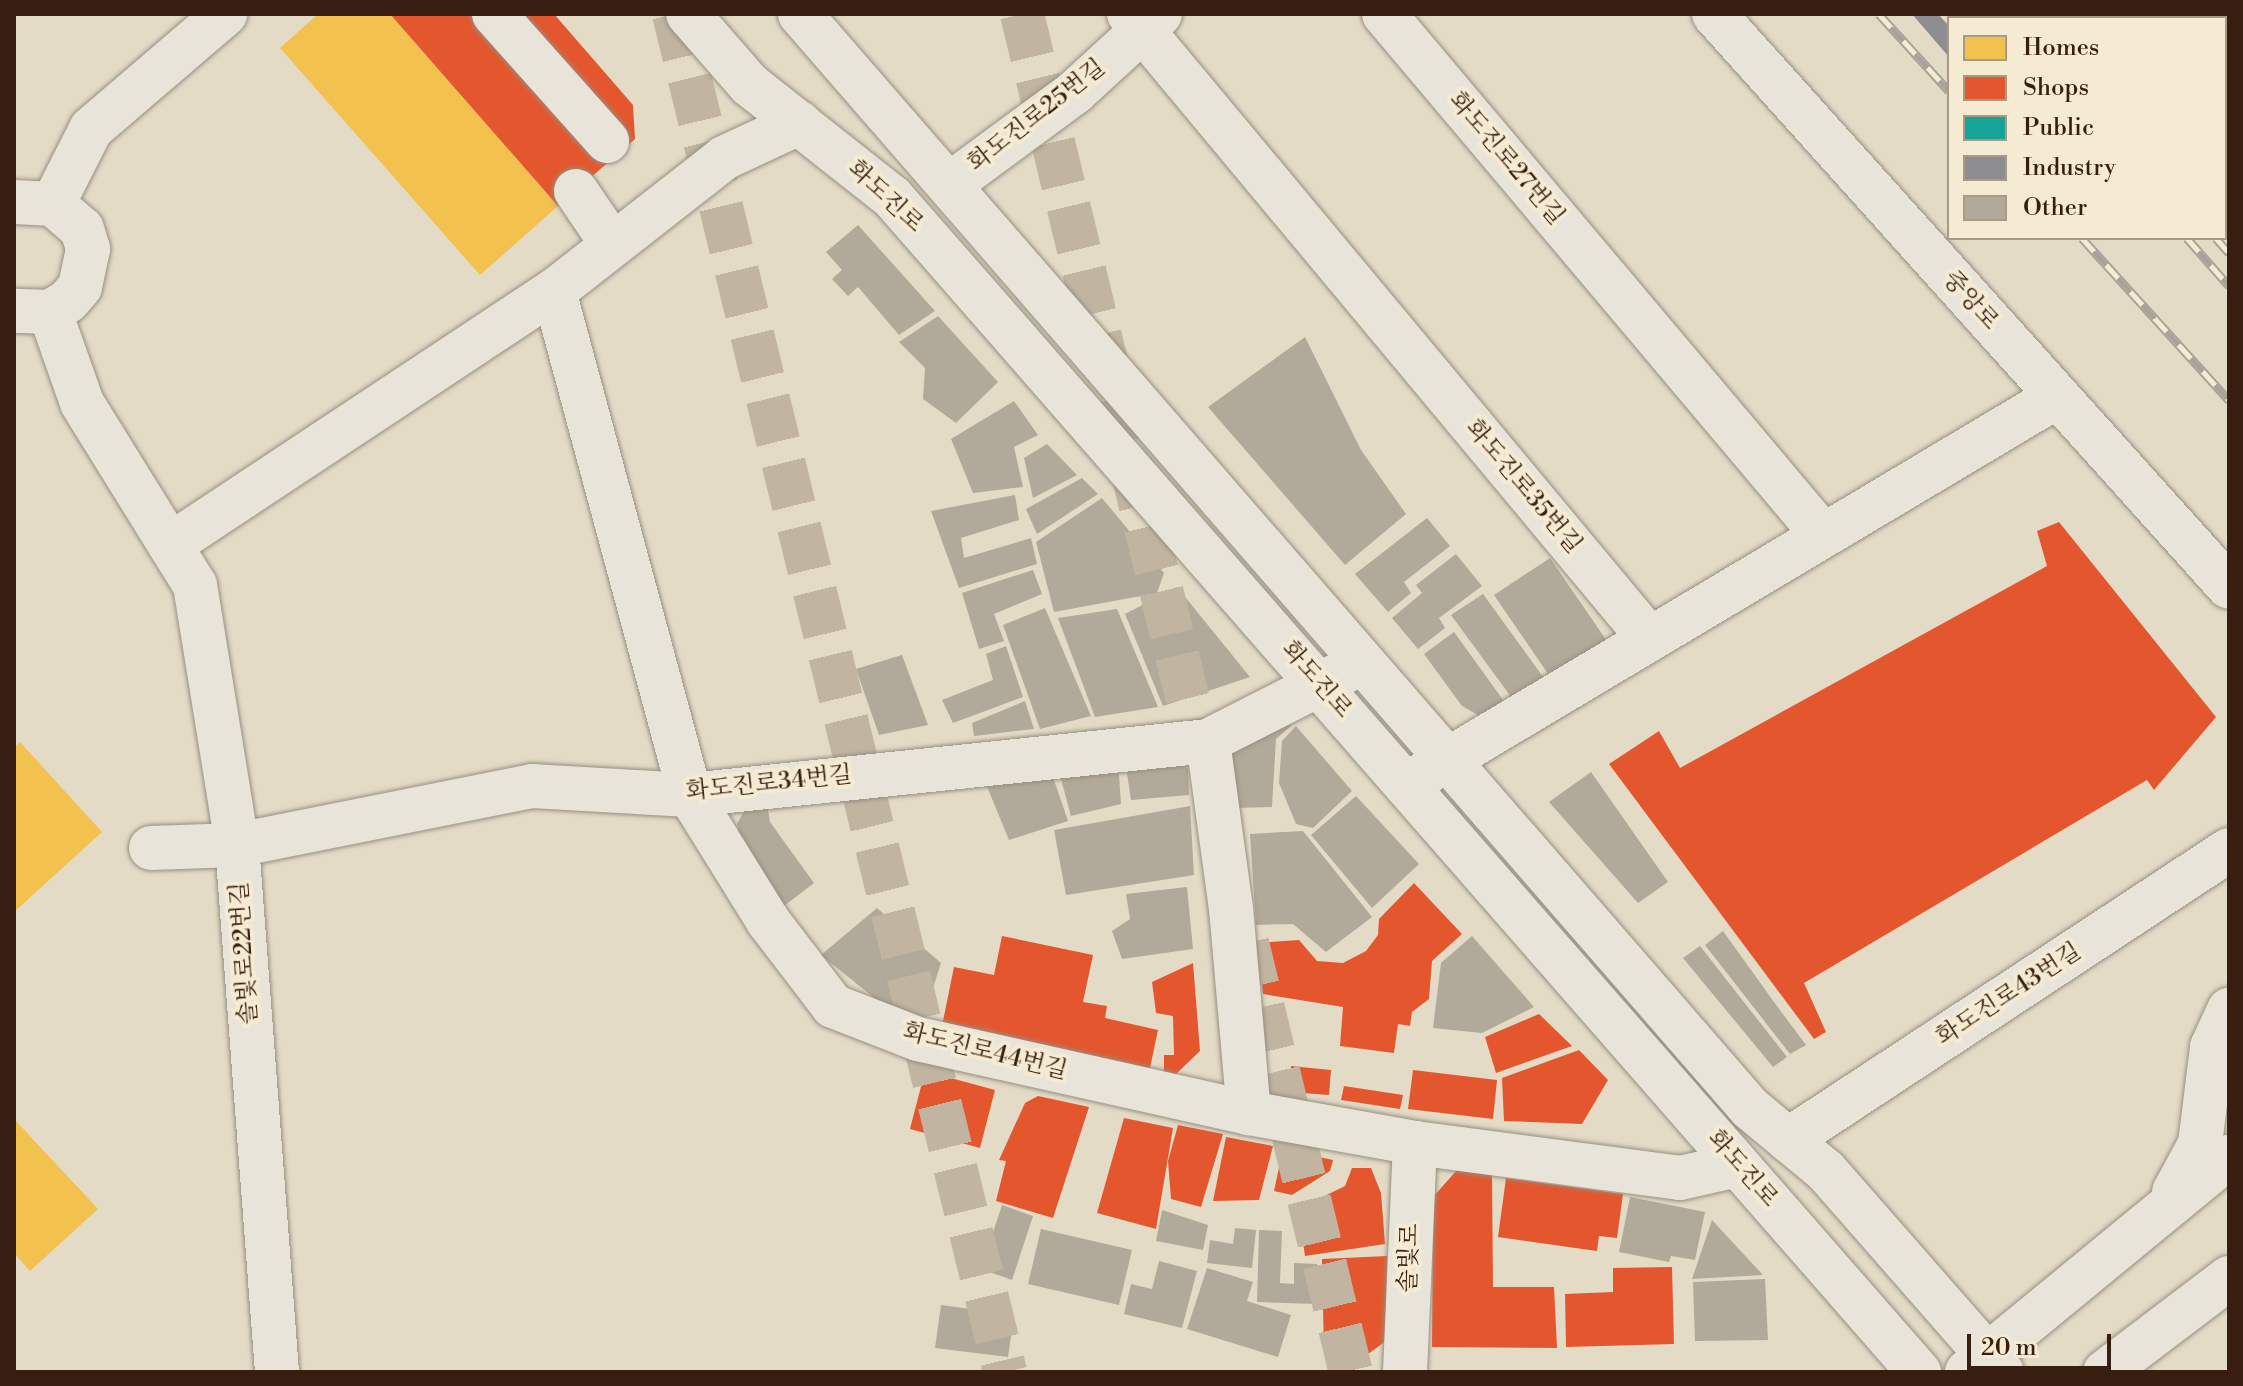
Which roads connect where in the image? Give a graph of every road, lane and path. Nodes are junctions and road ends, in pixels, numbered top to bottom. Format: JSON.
{"nodes":[{"id":1,"x":225,"y":14,"type":"edge"},
{"id":2,"x":494,"y":14,"type":"edge"},
{"id":3,"x":688,"y":14,"type":"edge"},
{"id":4,"x":800,"y":14,"type":"edge"},
{"id":5,"x":1384,"y":14,"type":"edge"},
{"id":6,"x":1714,"y":14,"type":"edge"},
{"id":7,"x":1143,"y":19,"type":"edge"},
{"id":8,"x":799,"y":123,"type":"junction"},
{"id":9,"x":607,"y":141,"type":"dead end"},
{"id":10,"x":949,"y":185,"type":"junction"},
{"id":11,"x":576,"y":191,"type":"dead end"},
{"id":12,"x":34,"y":203,"type":"edge"},
{"id":13,"x":612,"y":244,"type":"junction"},
{"id":14,"x":554,"y":291,"type":"junction"},
{"id":15,"x":32,"y":312,"type":"edge"},
{"id":16,"x":2056,"y":397,"type":"junction"},
{"id":17,"x":1822,"y":534,"type":"junction"},
{"id":18,"x":170,"y":545,"type":"junction"},
{"id":19,"x":2229,"y":587,"type":"edge"},
{"id":20,"x":1648,"y":637,"type":"junction"},
{"id":21,"x":1362,"y":662,"type":"junction"},
{"id":22,"x":1320,"y":685,"type":"junction"},
{"id":23,"x":1208,"y":741,"type":"junction"},
{"id":24,"x":1447,"y":760,"type":"junction"},
{"id":25,"x":1406,"y":784,"type":"junction"},
{"id":26,"x":690,"y":795,"type":"junction"},
{"id":27,"x":237,"y":845,"type":"junction"},
{"id":28,"x":151,"y":848,"type":"dead end"},
{"id":29,"x":2229,"y":850,"type":"edge"},
{"id":30,"x":2229,"y":1010,"type":"edge"},
{"id":31,"x":1249,"y":1113,"type":"junction"},
{"id":32,"x":1788,"y":1140,"type":"junction"},
{"id":33,"x":1415,"y":1143,"type":"junction"},
{"id":34,"x":2229,"y":1157,"type":"edge"},
{"id":35,"x":1738,"y":1165,"type":"junction"},
{"id":36,"x":2166,"y":1208,"type":"junction"},
{"id":37,"x":2226,"y":1282,"type":"edge"},
{"id":38,"x":1986,"y":1367,"type":"edge"},
{"id":39,"x":277,"y":1372,"type":"edge"},
{"id":40,"x":1405,"y":1372,"type":"edge"},
{"id":41,"x":1919,"y":1372,"type":"edge"},
{"id":42,"x":2105,"y":1372,"type":"edge"}],
"edges":[{"from":1,"to":12,"type":"street"},
{"from":2,"to":9,"type":"street"},
{"from":3,"to":8,"type":"street","name":"화도진로"},
{"from":4,"to":10,"type":"street","name":"화도진로"},
{"from":5,"to":17,"type":"street","name":"화도진로27번길"},
{"from":6,"to":16,"type":"street","name":"중앙로"},
{"from":7,"to":10,"type":"street","name":"화도진로25번길"},
{"from":7,"to":20,"type":"street","name":"화도진로35번길"},
{"from":8,"to":13,"type":"street"},
{"from":8,"to":22,"type":"street","name":"화도진로"},
{"from":10,"to":21,"type":"street","name":"화도진로"},
{"from":11,"to":13,"type":"street"},
{"from":12,"to":15,"type":"street"},
{"from":13,"to":14,"type":"street"},
{"from":14,"to":18,"type":"street"},
{"from":14,"to":26,"type":"street","name":"화도진로44번길"},
{"from":15,"to":18,"type":"street","name":"솔빛로22번길"},
{"from":16,"to":17,"type":"street"},
{"from":16,"to":19,"type":"street","name":"중앙로"},
{"from":17,"to":20,"type":"street"},
{"from":18,"to":27,"type":"street","name":"솔빛로22번길"},
{"from":20,"to":24,"type":"street"},
{"from":21,"to":22,"type":"street","name":"화도진로34번길"},
{"from":21,"to":24,"type":"street","name":"화도진로"},
{"from":22,"to":23,"type":"street","name":"화도진로34번길"},
{"from":22,"to":25,"type":"street","name":"화도진로"},
{"from":23,"to":26,"type":"street","name":"화도진로34번길"},
{"from":23,"to":31,"type":"street"},
{"from":24,"to":25,"type":"street"},
{"from":24,"to":32,"type":"street","name":"화도진로"},
{"from":25,"to":35,"type":"street","name":"화도진로"},
{"from":26,"to":27,"type":"street","name":"화도진로34번길"},
{"from":26,"to":31,"type":"street","name":"화도진로44번길"},
{"from":27,"to":28,"type":"street","name":"화도진로34번길"},
{"from":27,"to":39,"type":"street","name":"솔빛로22번길"},
{"from":29,"to":32,"type":"street","name":"화도진로43번길"},
{"from":30,"to":36,"type":"street"},
{"from":31,"to":33,"type":"street","name":"화도진로44번길"},
{"from":32,"to":38,"type":"street","name":"화도진로"},
{"from":33,"to":35,"type":"street","name":"화도진로44번길"},
{"from":33,"to":40,"type":"street","name":"솔빛로"},
{"from":34,"to":36,"type":"street"},
{"from":35,"to":41,"type":"street","name":"화도진로"},
{"from":36,"to":38,"type":"street"},
{"from":37,"to":42,"type":"street"}]}
